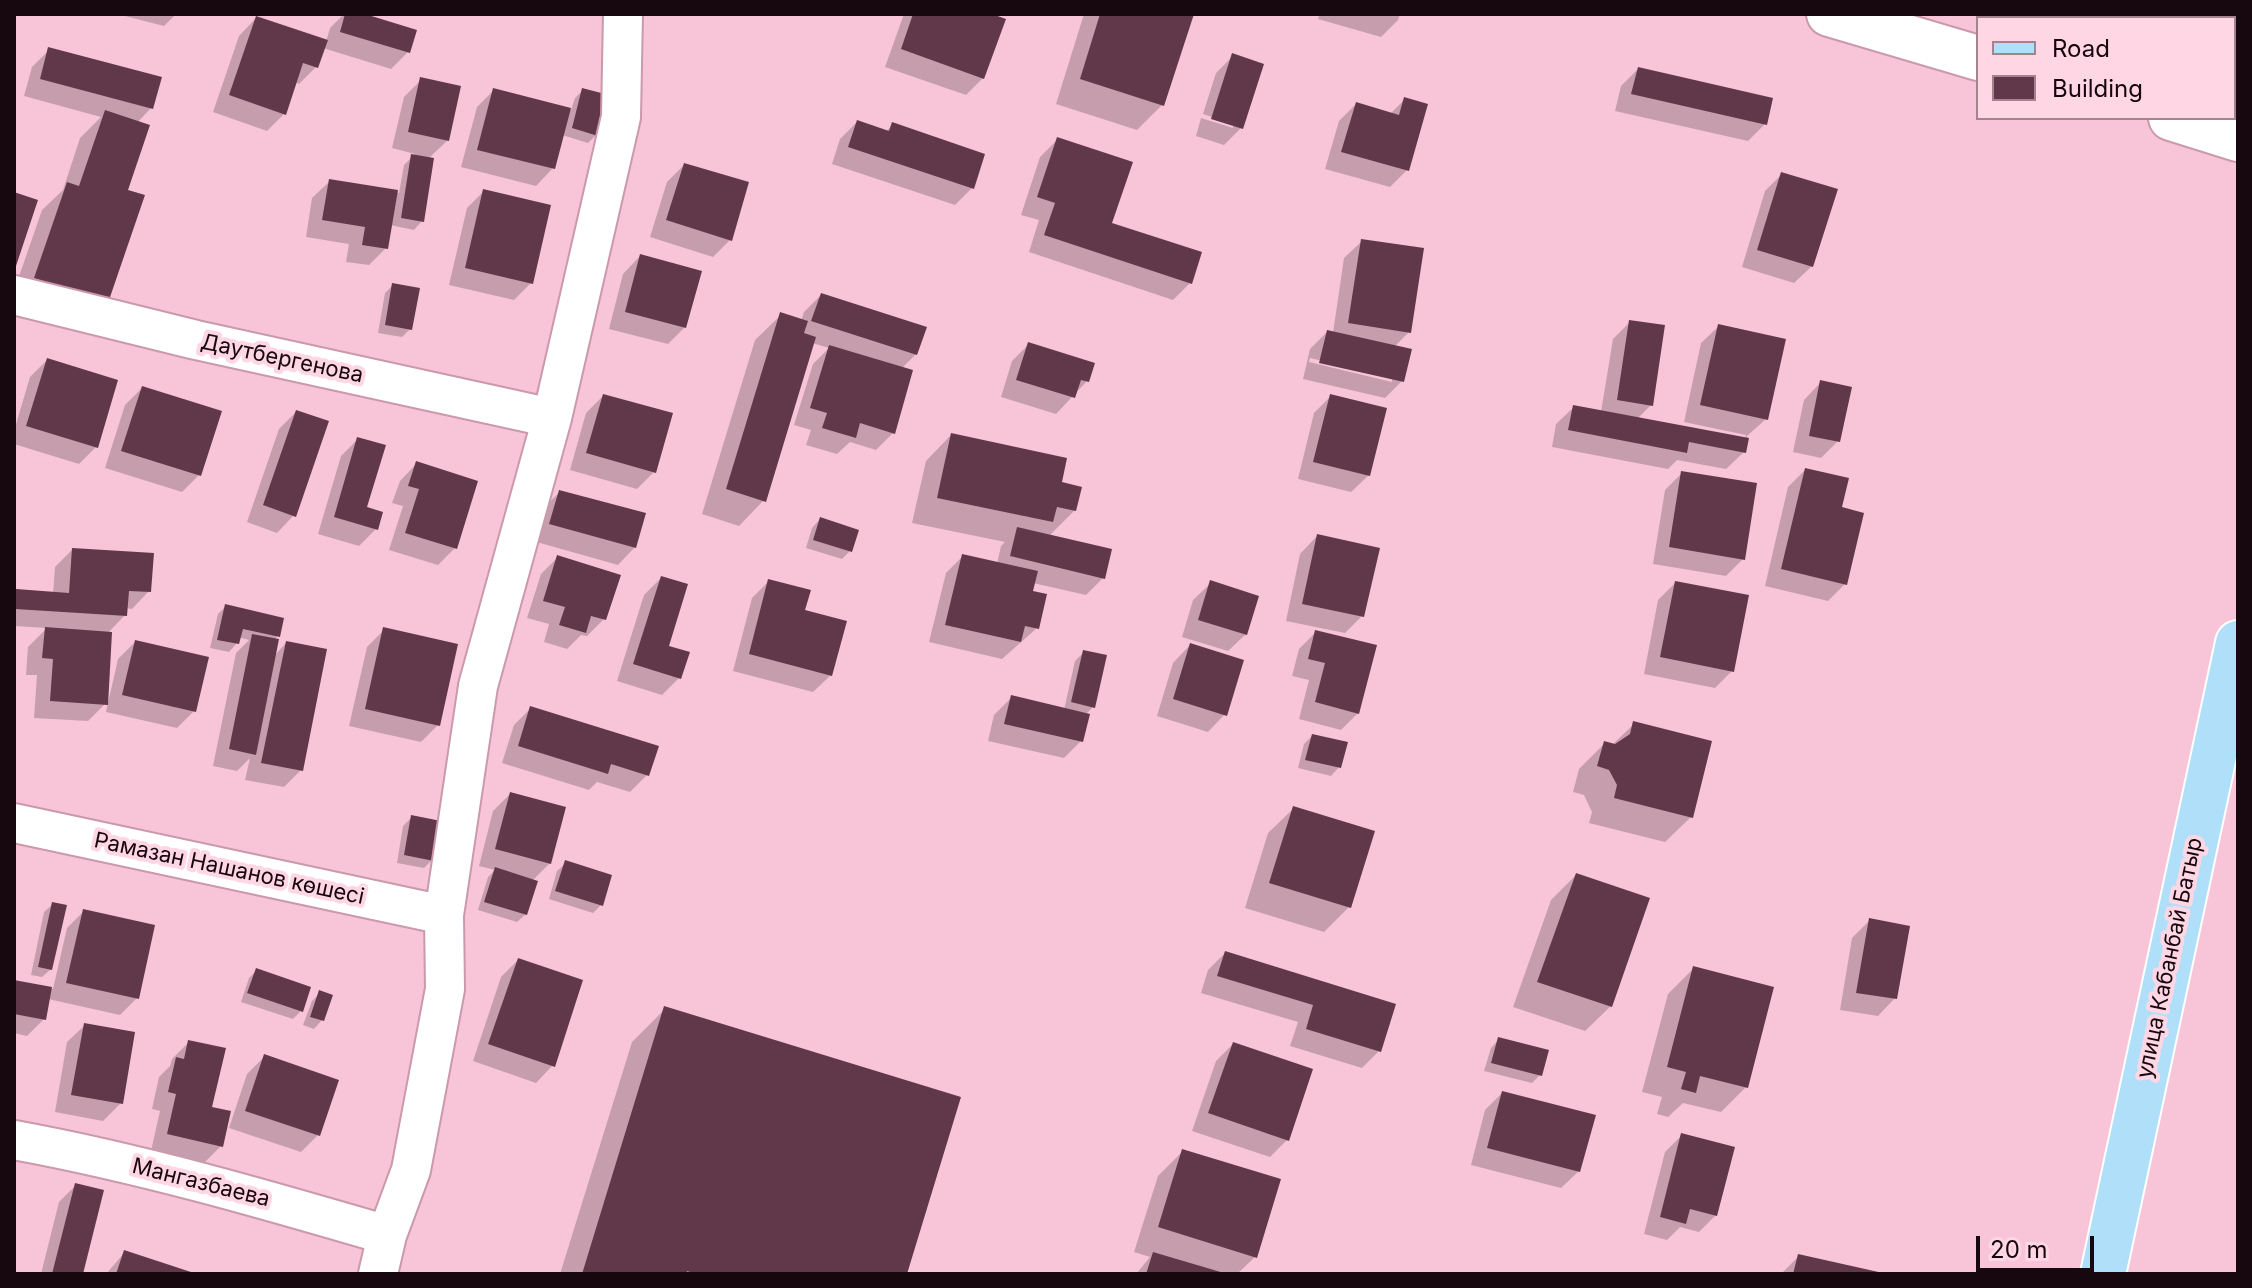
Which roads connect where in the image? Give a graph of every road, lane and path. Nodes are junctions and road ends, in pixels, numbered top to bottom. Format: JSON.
{"nodes":[{"id":1,"x":623,"y":14,"type":"edge"},
{"id":2,"x":1829,"y":14,"type":"edge"},
{"id":3,"x":1976,"y":57,"type":"edge"},
{"id":4,"x":2177,"y":120,"type":"edge"},
{"id":5,"x":2238,"y":139,"type":"edge"},
{"id":6,"x":14,"y":295,"type":"edge"},
{"id":7,"x":552,"y":418,"type":"junction"},
{"id":8,"x":2238,"y":643,"type":"edge"},
{"id":9,"x":14,"y":823,"type":"edge"},
{"id":10,"x":444,"y":915,"type":"junction"},
{"id":11,"x":14,"y":1140,"type":"edge"},
{"id":12,"x":387,"y":1235,"type":"junction"},
{"id":13,"x":378,"y":1274,"type":"edge"},
{"id":14,"x":2103,"y":1274,"type":"edge"}],
"edges":[{"from":1,"to":7,"type":"street"},
{"from":2,"to":3,"type":"street"},
{"from":4,"to":5,"type":"street"},
{"from":6,"to":7,"type":"street","name":"Даутбергенова"},
{"from":7,"to":10,"type":"street"},
{"from":8,"to":14,"type":"main road","name":"улица Кабанбай Батыр"},
{"from":9,"to":10,"type":"street","name":"Рамазан Нашанов көшесі"},
{"from":10,"to":12,"type":"street"},
{"from":11,"to":12,"type":"street","name":"Мангазбаева"},
{"from":12,"to":13,"type":"street"}]}
